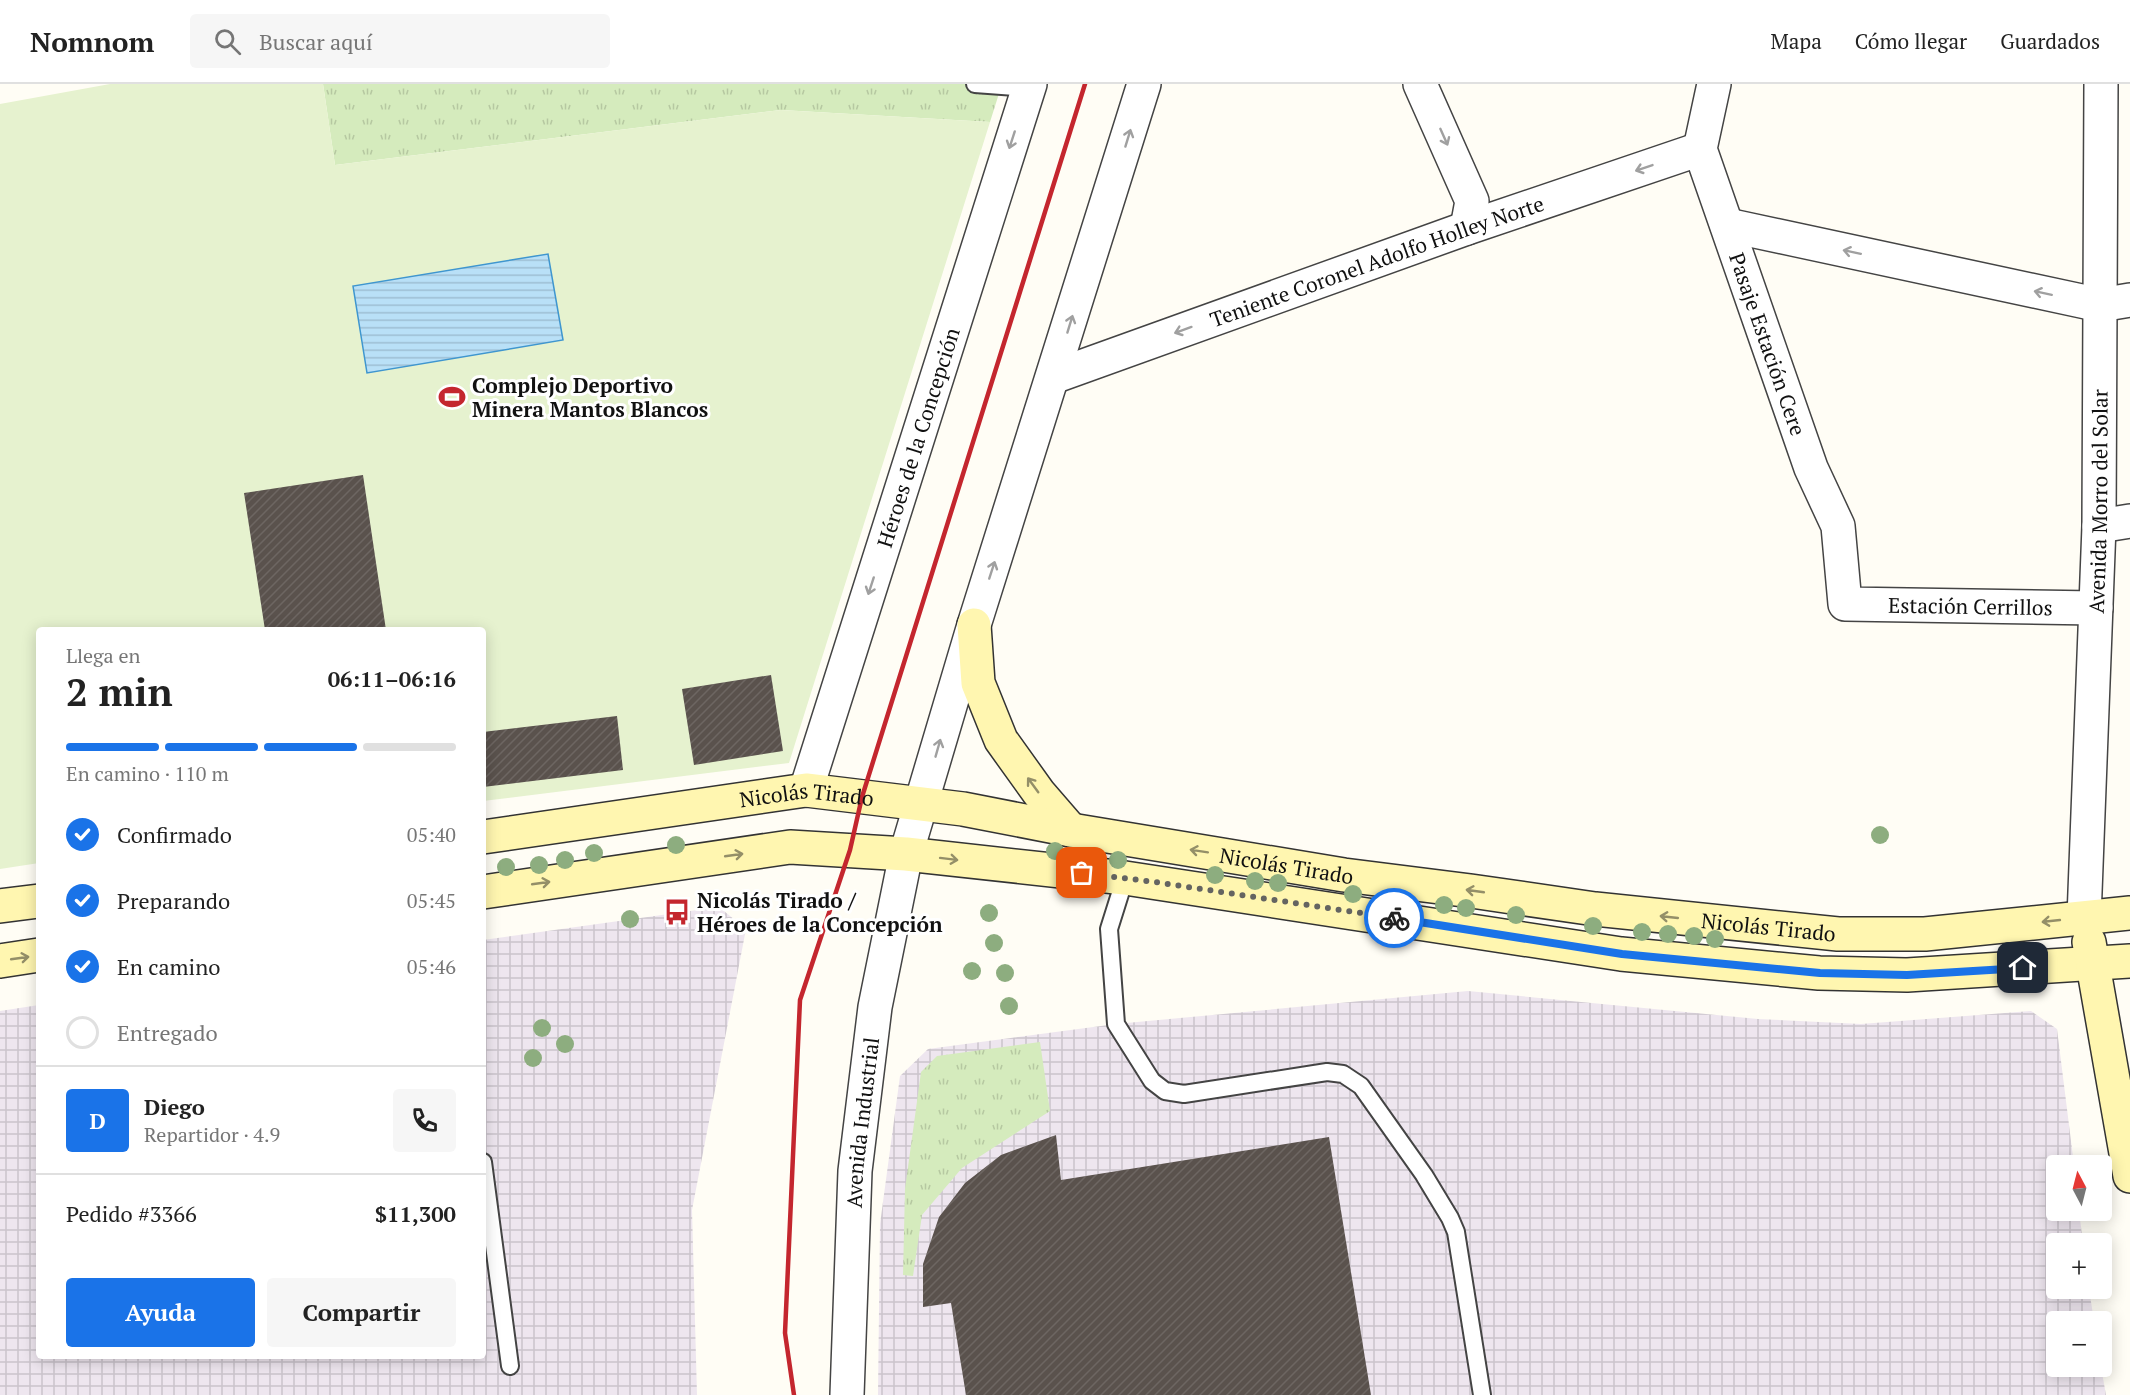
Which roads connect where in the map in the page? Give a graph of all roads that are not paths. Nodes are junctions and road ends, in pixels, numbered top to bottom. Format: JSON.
{"nodes":[{"id":1,"x":975,"y":84,"type":"edge"},
{"id":2,"x":1144,"y":84,"type":"edge"},
{"id":3,"x":1420,"y":84,"type":"edge"},
{"id":4,"x":1714,"y":84,"type":"edge"},
{"id":5,"x":2101,"y":84,"type":"edge"},
{"id":6,"x":1029,"y":86,"type":"edge"},
{"id":7,"x":1700,"y":149,"type":"junction"},
{"id":8,"x":1726,"y":225,"type":"junction"},
{"id":9,"x":1467,"y":228,"type":"junction"},
{"id":10,"x":2115,"y":303,"type":"edge"},
{"id":11,"x":1053,"y":377,"type":"junction"},
{"id":12,"x":2115,"y":523,"type":"edge"},
{"id":13,"x":1845,"y":604,"type":"joint"},
{"id":14,"x":2096,"y":608,"type":"junction"},
{"id":15,"x":974,"y":625,"type":"junction"},
{"id":16,"x":806,"y":790,"type":"junction"},
{"id":17,"x":921,"y":804,"type":"junction"},
{"id":18,"x":1071,"y":830,"type":"junction"},
{"id":19,"x":486,"y":837,"type":"edge"},
{"id":20,"x":906,"y":854,"type":"junction"},
{"id":21,"x":1125,"y":878,"type":"junction"},
{"id":22,"x":486,"y":891,"type":"edge"},
{"id":23,"x":36,"y":901,"type":"edge"},
{"id":24,"x":0,"y":906,"type":"edge"},
{"id":25,"x":2130,"y":913,"type":"edge"},
{"id":26,"x":2084,"y":918,"type":"junction"},
{"id":27,"x":36,"y":955,"type":"edge"},
{"id":28,"x":0,"y":961,"type":"edge"},
{"id":29,"x":2130,"y":961,"type":"edge"},
{"id":30,"x":2093,"y":963,"type":"junction"},
{"id":31,"x":2130,"y":1176,"type":"edge"},
{"id":32,"x":486,"y":1185,"type":"edge"},
{"id":33,"x":510,"y":1366,"type":"dead end"},
{"id":34,"x":847,"y":1395,"type":"edge"},
{"id":35,"x":1482,"y":1395,"type":"edge"}],
"edges":[{"from":1,"to":6,"type":"lane"},
{"from":11,"to":2,"type":"street","one_way":true},
{"from":3,"to":9,"type":"street","one_way":true},
{"from":4,"to":7,"type":"street"},
{"from":5,"to":10,"type":"street","name":"Avenida Morro del Solar"},
{"from":6,"to":16,"type":"street","name":"Héroes de la Concepción","one_way":true},
{"from":7,"to":8,"type":"street","name":"Pasaje Estación Cere"},
{"from":7,"to":9,"type":"street","name":"Teniente Coronel Adolfo Holley Norte","one_way":true},
{"from":10,"to":8,"type":"street","one_way":true},
{"from":8,"to":13,"type":"street","name":"Pasaje Estación Cere"},
{"from":9,"to":11,"type":"street","name":"Teniente Coronel Adolfo Holley Norte","one_way":true},
{"from":10,"to":12,"type":"street","name":"Avenida Morro del Solar"},
{"from":15,"to":11,"type":"street","one_way":true},
{"from":12,"to":14,"type":"street","name":"Avenida Morro del Solar"},
{"from":13,"to":14,"type":"street","name":"Estación Cerrillos"},
{"from":14,"to":26,"type":"street","name":"Avenida Morro del Solar"},
{"from":17,"to":15,"type":"street","name":"Avenida Industrial","one_way":true},
{"from":18,"to":15,"type":"main road","one_way":true},
{"from":16,"to":17,"type":"main road","name":"Nicolás Tirado"},
{"from":16,"to":19,"type":"main road","name":"Nicolás Tirado"},
{"from":17,"to":18,"type":"main road","name":"Nicolás Tirado"},
{"from":17,"to":20,"type":"street","name":"Avenida Industrial"},
{"from":26,"to":18,"type":"main road","name":"Nicolás Tirado","one_way":true},
{"from":20,"to":21,"type":"main road","name":"Nicolás Tirado","one_way":true},
{"from":22,"to":20,"type":"main road","name":"Nicolás Tirado","one_way":true},
{"from":20,"to":34,"type":"street","name":"Avenida Industrial"},
{"from":21,"to":30,"type":"main road","name":"Nicolás Tirado"},
{"from":21,"to":35,"type":"lane"},
{"from":23,"to":24,"type":"main road"},
{"from":25,"to":26,"type":"main road","name":"Nicolás Tirado"},
{"from":26,"to":30,"type":"main road"},
{"from":28,"to":27,"type":"main road","one_way":true},
{"from":29,"to":30,"type":"main road","name":"Nicolás Tirado"},
{"from":30,"to":31,"type":"main road"},
{"from":32,"to":33,"type":"lane"}]}
